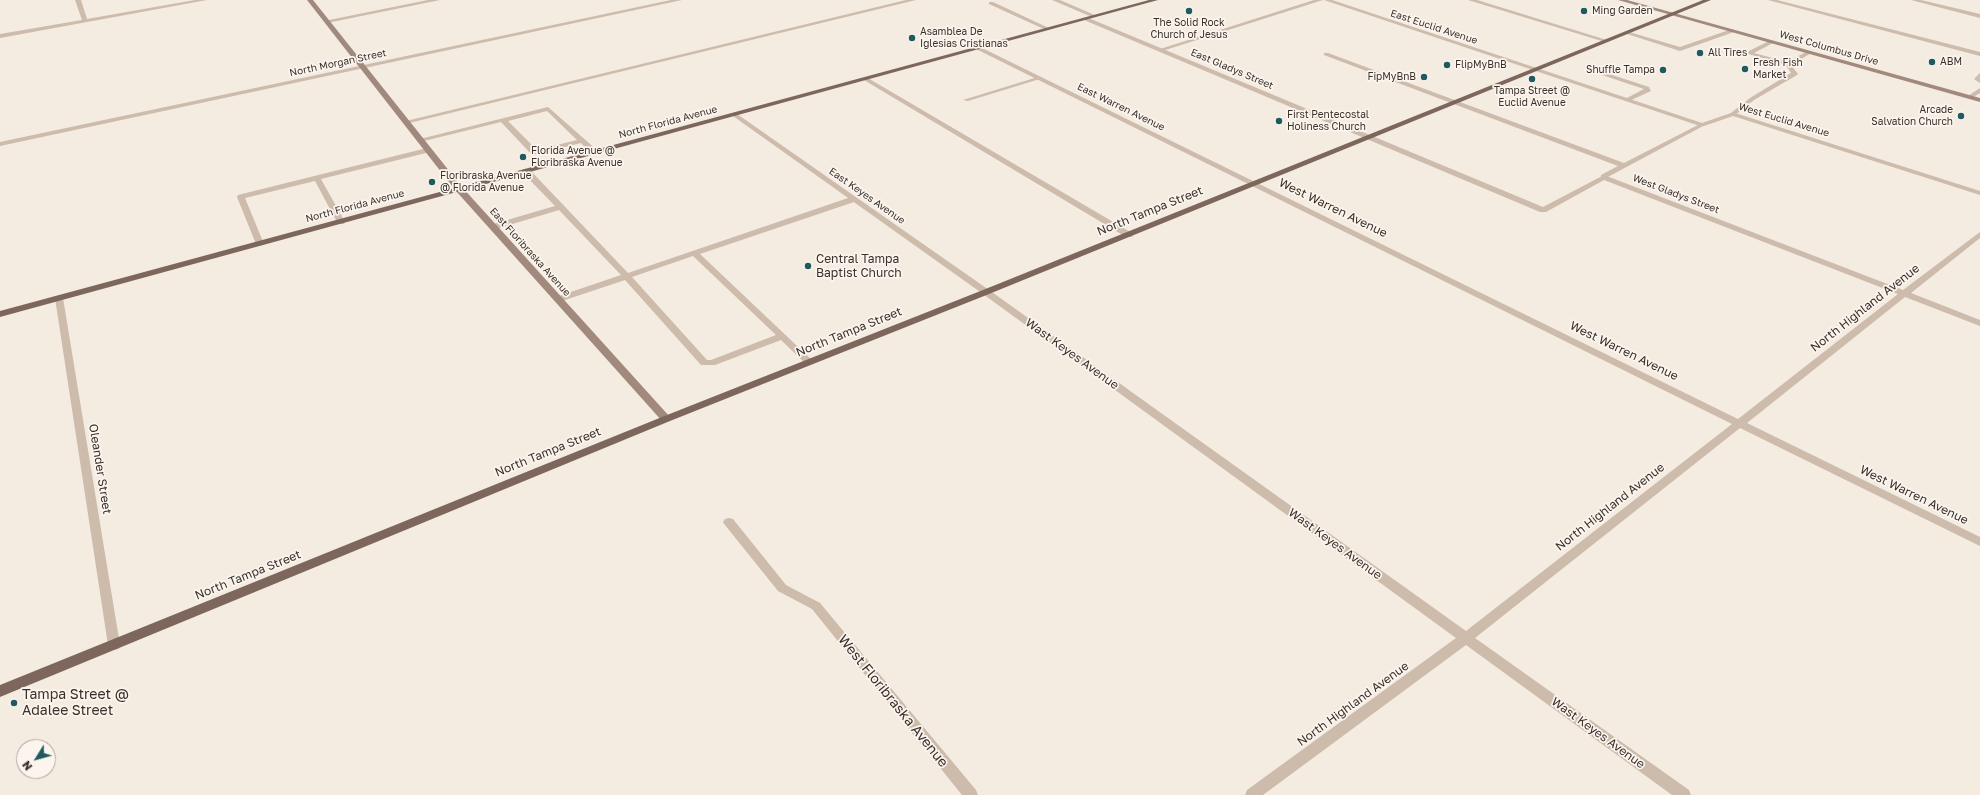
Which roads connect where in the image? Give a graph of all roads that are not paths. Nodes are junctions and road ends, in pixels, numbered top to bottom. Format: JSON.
{"nodes":[{"id":1,"x":78,"y":0,"type":"edge"},
{"id":2,"x":204,"y":0,"type":"edge"},
{"id":3,"x":310,"y":0,"type":"edge"},
{"id":4,"x":437,"y":0,"type":"edge"},
{"id":5,"x":679,"y":0,"type":"edge"},
{"id":6,"x":913,"y":0,"type":"edge"},
{"id":7,"x":1055,"y":0,"type":"edge"},
{"id":8,"x":1155,"y":0,"type":"edge"},
{"id":9,"x":1320,"y":0,"type":"edge"},
{"id":10,"x":1327,"y":0,"type":"edge"},
{"id":11,"x":1471,"y":0,"type":"edge"},
{"id":12,"x":1621,"y":0,"type":"edge"},
{"id":13,"x":1708,"y":0,"type":"edge"},
{"id":14,"x":1771,"y":0,"type":"edge"},
{"id":15,"x":1914,"y":0,"type":"edge"},
{"id":16,"x":191,"y":1,"type":"edge"},
{"id":17,"x":991,"y":3,"type":"dead end"},
{"id":18,"x":1673,"y":14,"type":"junction"},
{"id":19,"x":1094,"y":16,"type":"junction"},
{"id":20,"x":1980,"y":16,"type":"edge"},
{"id":21,"x":1086,"y":19,"type":"junction"},
{"id":22,"x":85,"y":21,"type":"junction"},
{"id":23,"x":326,"y":21,"type":"junction"},
{"id":24,"x":1048,"y":29,"type":"junction"},
{"id":25,"x":1732,"y":31,"type":"junction"},
{"id":26,"x":1627,"y":34,"type":"junction"},
{"id":27,"x":0,"y":36,"type":"edge"},
{"id":28,"x":1607,"y":41,"type":"junction"},
{"id":29,"x":1771,"y":42,"type":"junction"},
{"id":30,"x":978,"y":48,"type":"junction"},
{"id":31,"x":1160,"y":50,"type":"junction"},
{"id":32,"x":1810,"y":52,"type":"junction"},
{"id":33,"x":1326,"y":54,"type":"dead end"},
{"id":34,"x":1980,"y":54,"type":"edge"},
{"id":35,"x":1788,"y":64,"type":"junction"},
{"id":36,"x":362,"y":68,"type":"junction"},
{"id":37,"x":1536,"y":70,"type":"junction"},
{"id":38,"x":1601,"y":73,"type":"dead end"},
{"id":39,"x":1980,"y":75,"type":"edge"},
{"id":40,"x":1040,"y":78,"type":"junction"},
{"id":41,"x":866,"y":79,"type":"junction"},
{"id":42,"x":1980,"y":81,"type":"edge"},
{"id":43,"x":1980,"y":90,"type":"edge"},
{"id":44,"x":1970,"y":97,"type":"junction"},
{"id":45,"x":966,"y":100,"type":"dead end"},
{"id":46,"x":1626,"y":100,"type":"junction"},
{"id":47,"x":1980,"y":100,"type":"edge"},
{"id":48,"x":1456,"y":103,"type":"junction"},
{"id":49,"x":1733,"y":114,"type":"junction"},
{"id":50,"x":735,"y":115,"type":"junction"},
{"id":51,"x":503,"y":120,"type":"junction"},
{"id":52,"x":405,"y":122,"type":"junction"},
{"id":53,"x":1702,"y":125,"type":"junction"},
{"id":54,"x":1370,"y":138,"type":"junction"},
{"id":55,"x":420,"y":140,"type":"junction"},
{"id":56,"x":582,"y":141,"type":"junction"},
{"id":57,"x":0,"y":144,"type":"edge"},
{"id":58,"x":427,"y":150,"type":"junction"},
{"id":59,"x":595,"y":153,"type":"junction"},
{"id":60,"x":1624,"y":166,"type":"junction"},
{"id":61,"x":526,"y":171,"type":"junction"},
{"id":62,"x":1604,"y":177,"type":"junction"},
{"id":63,"x":317,"y":178,"type":"junction"},
{"id":64,"x":1255,"y":184,"type":"junction"},
{"id":65,"x":459,"y":189,"type":"junction"},
{"id":66,"x":1980,"y":193,"type":"edge"},
{"id":67,"x":854,"y":199,"type":"junction"},
{"id":68,"x":560,"y":207,"type":"junction"},
{"id":69,"x":341,"y":222,"type":"junction"},
{"id":70,"x":493,"y":227,"type":"junction"},
{"id":71,"x":1130,"y":234,"type":"junction"},
{"id":72,"x":1980,"y":234,"type":"edge"},
{"id":73,"x":260,"y":244,"type":"junction"},
{"id":74,"x":694,"y":253,"type":"junction"},
{"id":75,"x":626,"y":276,"type":"junction"},
{"id":76,"x":986,"y":292,"type":"junction"},
{"id":77,"x":1905,"y":294,"type":"junction"},
{"id":78,"x":59,"y":298,"type":"junction"},
{"id":79,"x":558,"y":299,"type":"junction"},
{"id":80,"x":0,"y":314,"type":"edge"},
{"id":81,"x":1980,"y":323,"type":"edge"},
{"id":82,"x":782,"y":336,"type":"junction"},
{"id":83,"x":809,"y":362,"type":"junction"},
{"id":84,"x":666,"y":419,"type":"junction"},
{"id":85,"x":1739,"y":422,"type":"junction"},
{"id":86,"x":729,"y":522,"type":"dead end"},
{"id":87,"x":1980,"y":542,"type":"edge"},
{"id":88,"x":1466,"y":638,"type":"junction"},
{"id":89,"x":114,"y":645,"type":"junction"},
{"id":90,"x":0,"y":691,"type":"edge"},
{"id":91,"x":971,"y":795,"type":"edge"},
{"id":92,"x":1252,"y":795,"type":"edge"},
{"id":93,"x":1684,"y":795,"type":"edge"}],
"edges":[{"from":1,"to":22,"type":"street"},
{"from":2,"to":16,"type":"street"},
{"from":3,"to":23,"type":"street","name":"East Floribraska Avenue"},
{"from":4,"to":23,"type":"street"},
{"from":5,"to":36,"type":"street","name":"North Morgan Street"},
{"from":6,"to":52,"type":"street"},
{"from":7,"to":19,"type":"street"},
{"from":8,"to":19,"type":"main road","name":"North Florida Avenue"},
{"from":9,"to":31,"type":"street"},
{"from":10,"to":37,"type":"street","name":"East Euclid Avenue"},
{"from":11,"to":28,"type":"street"},
{"from":12,"to":18,"type":"street","name":"West Columbus Drive"},
{"from":13,"to":18,"type":"main road","name":"North Tampa Street"},
{"from":14,"to":34,"type":"street"},
{"from":15,"to":20,"type":"street"},
{"from":16,"to":22,"type":"street"},
{"from":17,"to":24,"type":"street"},
{"from":18,"to":25,"type":"street","name":"West Columbus Drive"},
{"from":18,"to":26,"type":"main road","name":"North Tampa Street"},
{"from":19,"to":21,"type":"main road","name":"North Florida Avenue"},
{"from":21,"to":24,"type":"main road","name":"North Florida Avenue"},
{"from":21,"to":31,"type":"street","name":"East Gladys Street"},
{"from":22,"to":27,"type":"street"},
{"from":23,"to":36,"type":"street","name":"East Floribraska Avenue"},
{"from":24,"to":30,"type":"main road","name":"North Florida Avenue"},
{"from":25,"to":26,"type":"street"},
{"from":25,"to":29,"type":"street","name":"West Columbus Drive"},
{"from":26,"to":28,"type":"main road","name":"North Tampa Street"},
{"from":28,"to":37,"type":"main road","name":"North Tampa Street"},
{"from":29,"to":32,"type":"street","name":"West Columbus Drive"},
{"from":29,"to":35,"type":"street"},
{"from":30,"to":40,"type":"street","name":"East Warren Avenue"},
{"from":30,"to":41,"type":"main road","name":"North Florida Avenue"},
{"from":31,"to":54,"type":"street","name":"East Gladys Street"},
{"from":32,"to":35,"type":"street"},
{"from":32,"to":44,"type":"street","name":"West Columbus Drive"},
{"from":33,"to":48,"type":"street"},
{"from":35,"to":49,"type":"street"},
{"from":36,"to":52,"type":"street","name":"East Floribraska Avenue"},
{"from":36,"to":57,"type":"street","name":"North Morgan Street"},
{"from":37,"to":46,"type":"street"},
{"from":37,"to":48,"type":"main road","name":"North Tampa Street"},
{"from":38,"to":46,"type":"street"},
{"from":39,"to":42,"type":"street"},
{"from":40,"to":45,"type":"street"},
{"from":40,"to":64,"type":"street","name":"East Warren Avenue"},
{"from":41,"to":50,"type":"main road","name":"North Florida Avenue"},
{"from":41,"to":71,"type":"street"},
{"from":43,"to":44,"type":"street"},
{"from":44,"to":47,"type":"street","name":"West Columbus Drive"},
{"from":46,"to":53,"type":"street"},
{"from":48,"to":54,"type":"main road","name":"North Tampa Street"},
{"from":48,"to":60,"type":"street"},
{"from":49,"to":53,"type":"street","name":"West Euclid Avenue"},
{"from":49,"to":66,"type":"street","name":"West Euclid Avenue"},
{"from":50,"to":59,"type":"main road","name":"North Florida Avenue"},
{"from":50,"to":67,"type":"street","name":"East Keyes Avenue"},
{"from":51,"to":55,"type":"street"},
{"from":51,"to":56,"type":"street"},
{"from":51,"to":56,"type":"street"},
{"from":52,"to":55,"type":"street","name":"East Floribraska Avenue"},
{"from":53,"to":60,"type":"street","name":"West Euclid Avenue"},
{"from":54,"to":62,"type":"street"},
{"from":54,"to":64,"type":"main road","name":"North Tampa Street"},
{"from":55,"to":58,"type":"street","name":"East Floribraska Avenue"},
{"from":56,"to":59,"type":"street"},
{"from":58,"to":63,"type":"street"},
{"from":58,"to":65,"type":"street","name":"East Floribraska Avenue"},
{"from":59,"to":61,"type":"main road","name":"North Florida Avenue"},
{"from":60,"to":62,"type":"street","name":"West Euclid Avenue"},
{"from":61,"to":65,"type":"main road","name":"North Florida Avenue"},
{"from":61,"to":68,"type":"street"},
{"from":62,"to":77,"type":"street","name":"West Gladys Street"},
{"from":63,"to":69,"type":"street"},
{"from":63,"to":73,"type":"street"},
{"from":64,"to":71,"type":"main road","name":"North Tampa Street"},
{"from":64,"to":85,"type":"street","name":"West Warren Avenue"},
{"from":65,"to":69,"type":"main road","name":"North Florida Avenue"},
{"from":65,"to":70,"type":"street","name":"East Floribraska Avenue"},
{"from":67,"to":74,"type":"street"},
{"from":67,"to":76,"type":"street","name":"East Keyes Avenue"},
{"from":68,"to":70,"type":"street"},
{"from":68,"to":75,"type":"street"},
{"from":69,"to":73,"type":"main road","name":"North Florida Avenue"},
{"from":70,"to":79,"type":"street","name":"East Floribraska Avenue"},
{"from":71,"to":76,"type":"main road","name":"North Tampa Street"},
{"from":72,"to":77,"type":"street","name":"North Highland Avenue"},
{"from":73,"to":78,"type":"main road","name":"North Florida Avenue"},
{"from":74,"to":75,"type":"street"},
{"from":74,"to":82,"type":"street"},
{"from":75,"to":79,"type":"street"},
{"from":75,"to":82,"type":"street"},
{"from":76,"to":83,"type":"main road","name":"North Tampa Street"},
{"from":76,"to":88,"type":"street","name":"Wast Keyes Avenue"},
{"from":77,"to":81,"type":"street","name":"West Gladys Street"},
{"from":77,"to":85,"type":"street","name":"North Highland Avenue"},
{"from":78,"to":80,"type":"main road","name":"North Florida Avenue"},
{"from":78,"to":89,"type":"street","name":"Oleander Street"},
{"from":79,"to":84,"type":"street","name":"East Floribraska Avenue"},
{"from":82,"to":83,"type":"street"},
{"from":83,"to":84,"type":"main road","name":"North Tampa Street"},
{"from":84,"to":89,"type":"main road","name":"North Tampa Street"},
{"from":85,"to":87,"type":"street","name":"West Warren Avenue"},
{"from":85,"to":88,"type":"street","name":"North Highland Avenue"},
{"from":86,"to":91,"type":"street","name":"West Floribraska Avenue"},
{"from":88,"to":92,"type":"street","name":"North Highland Avenue"},
{"from":88,"to":93,"type":"street","name":"Wast Keyes Avenue"},
{"from":89,"to":90,"type":"main road","name":"North Tampa Street"}]}
